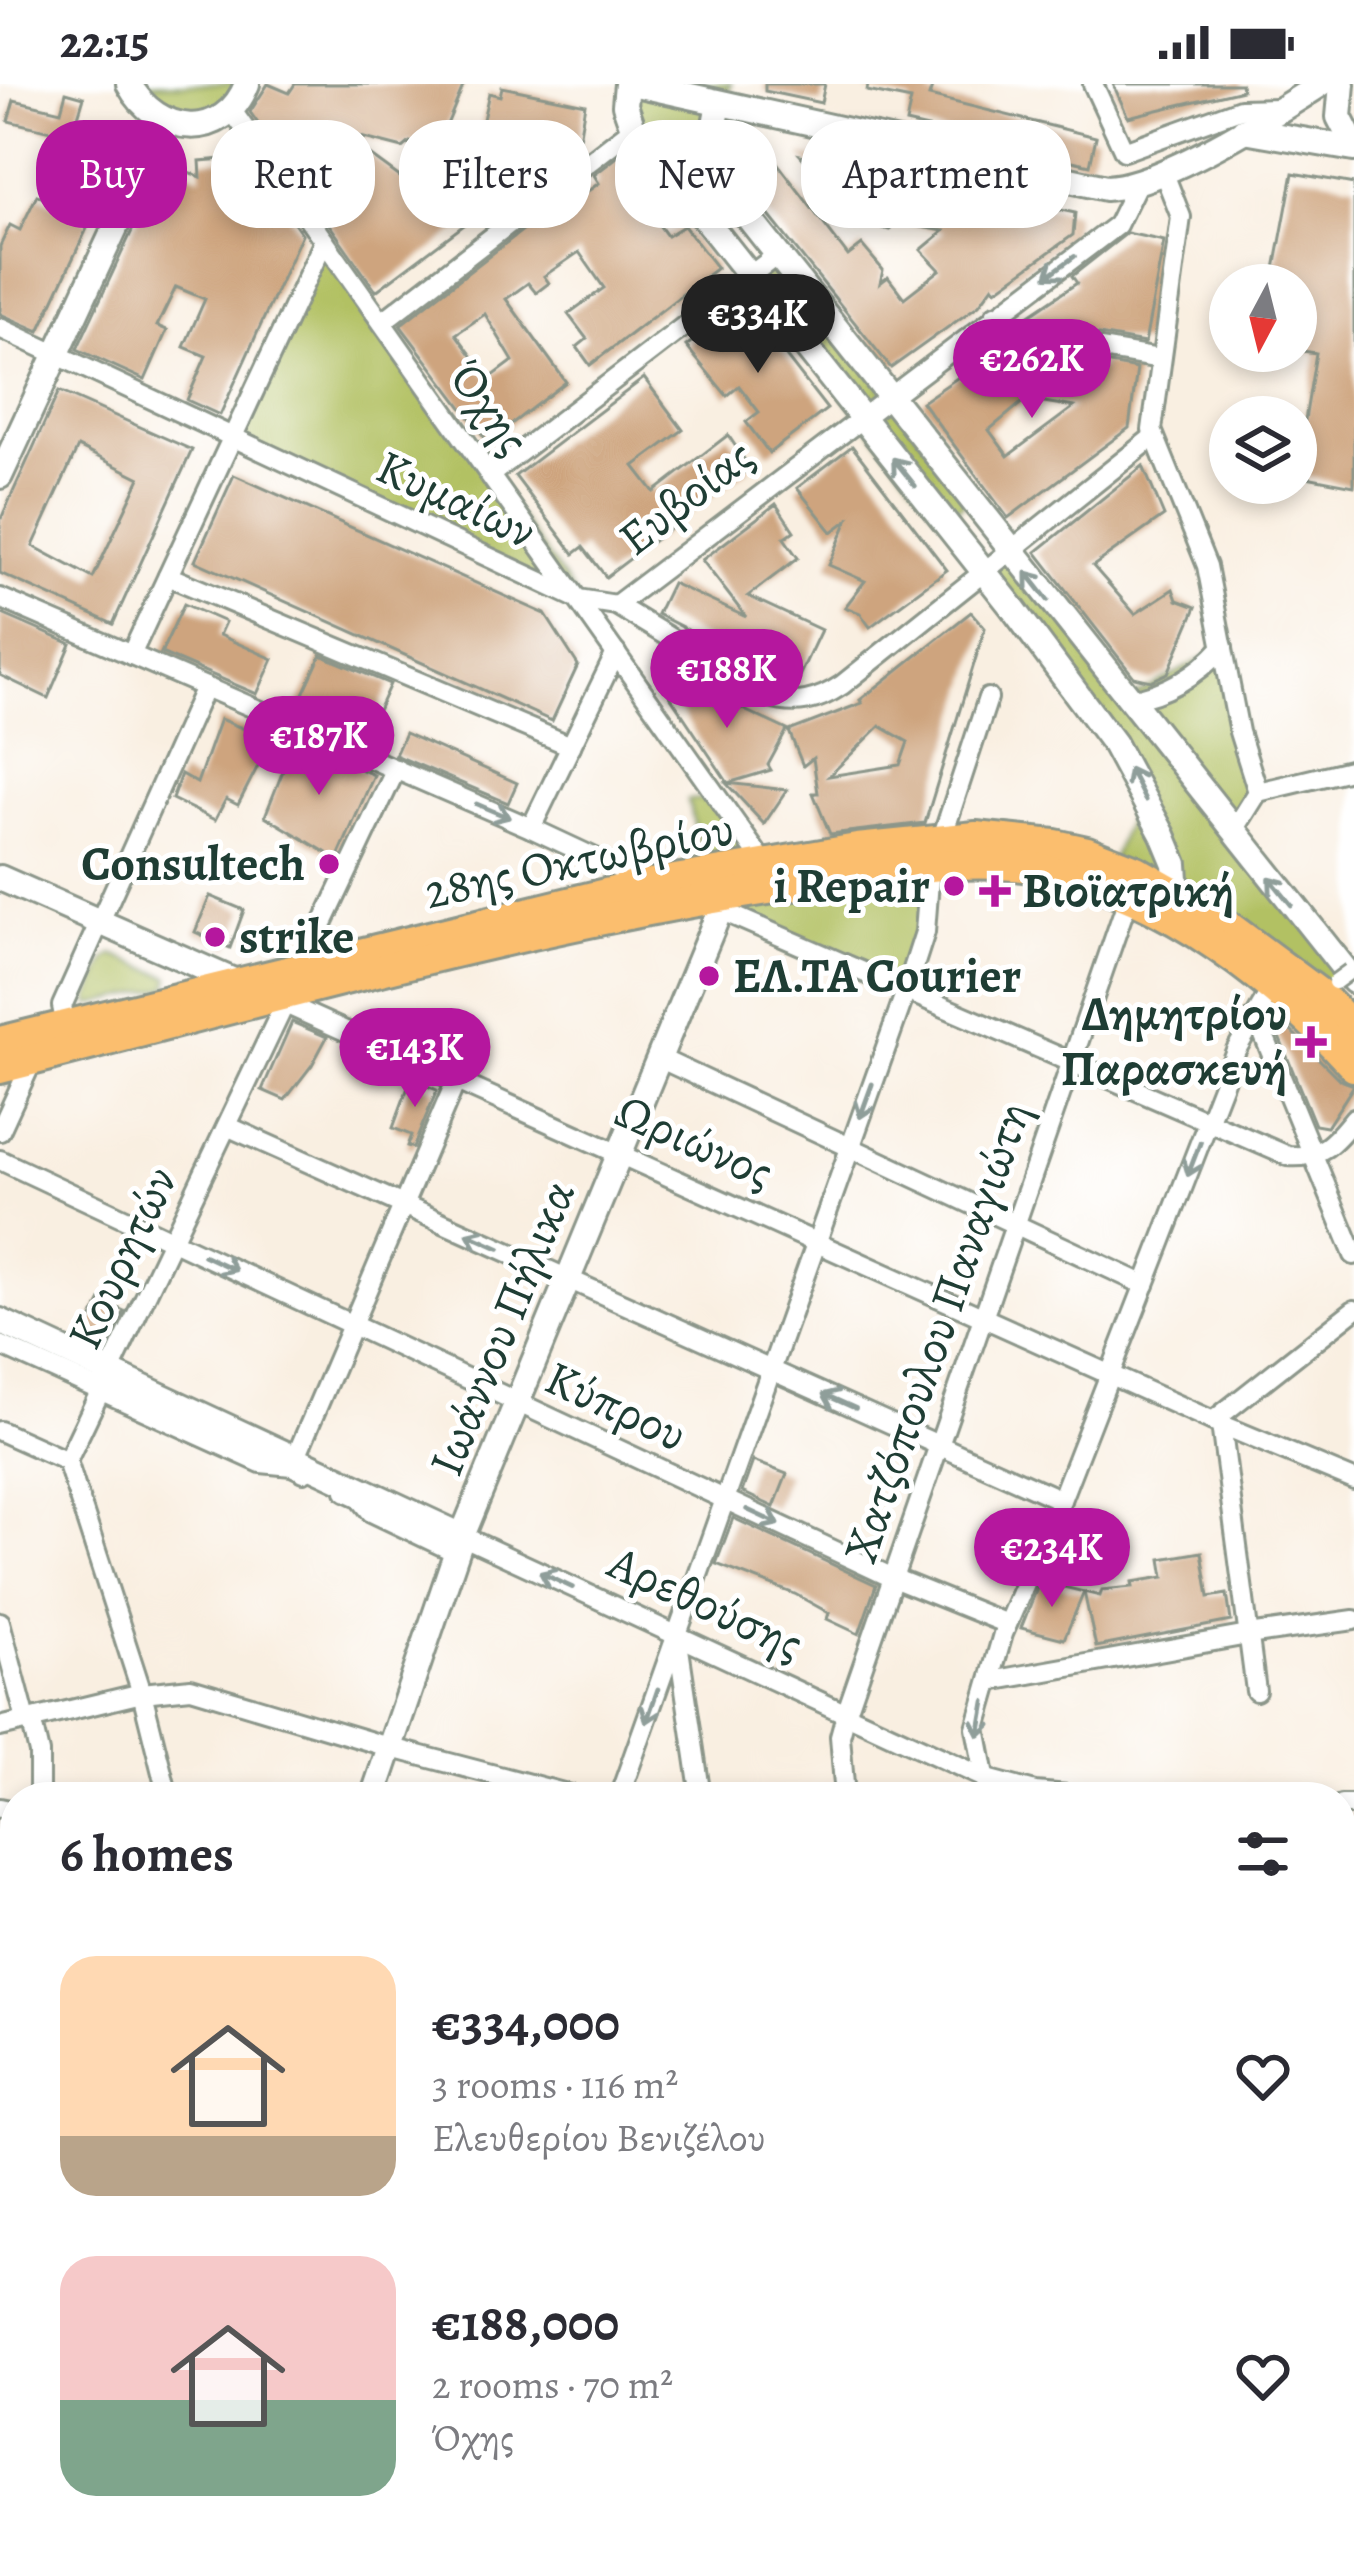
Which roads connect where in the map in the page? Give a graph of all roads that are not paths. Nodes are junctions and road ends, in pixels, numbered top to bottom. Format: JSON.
{"nodes":[{"id":1,"x":129,"y":84,"type":"edge"},
{"id":2,"x":247,"y":84,"type":"edge"},
{"id":3,"x":627,"y":84,"type":"edge"},
{"id":4,"x":636,"y":84,"type":"edge"},
{"id":5,"x":1093,"y":84,"type":"edge"},
{"id":6,"x":1321,"y":84,"type":"edge"},
{"id":7,"x":1342,"y":84,"type":"edge"},
{"id":8,"x":665,"y":87,"type":"edge"},
{"id":9,"x":726,"y":97,"type":"edge"},
{"id":10,"x":1283,"y":108,"type":"junction"},
{"id":11,"x":233,"y":112,"type":"junction"},
{"id":12,"x":165,"y":119,"type":"junction"},
{"id":13,"x":630,"y":120,"type":"edge"},
{"id":14,"x":1244,"y":130,"type":"junction"},
{"id":15,"x":615,"y":142,"type":"edge"},
{"id":16,"x":1354,"y":148,"type":"edge"},
{"id":17,"x":1163,"y":171,"type":"junction"},
{"id":18,"x":1137,"y":184,"type":"junction"},
{"id":19,"x":711,"y":228,"type":"edge"},
{"id":20,"x":324,"y":241,"type":"junction"},
{"id":21,"x":777,"y":255,"type":"junction"},
{"id":22,"x":749,"y":277,"type":"junction"},
{"id":23,"x":995,"y":315,"type":"junction"},
{"id":24,"x":382,"y":322,"type":"junction"},
{"id":25,"x":0,"y":328,"type":"edge"},
{"id":26,"x":56,"y":354,"type":"junction"},
{"id":27,"x":1160,"y":359,"type":"junction"},
{"id":28,"x":887,"y":396,"type":"junction"},
{"id":29,"x":859,"y":417,"type":"junction"},
{"id":30,"x":233,"y":437,"type":"junction"},
{"id":31,"x":1153,"y":437,"type":"junction"},
{"id":32,"x":490,"y":475,"type":"junction"},
{"id":33,"x":0,"y":476,"type":"edge"},
{"id":34,"x":1009,"y":550,"type":"junction"},
{"id":35,"x":983,"y":570,"type":"junction"},
{"id":36,"x":168,"y":576,"type":"junction"},
{"id":37,"x":0,"y":598,"type":"edge"},
{"id":38,"x":578,"y":599,"type":"junction"},
{"id":39,"x":616,"y":604,"type":"junction"},
{"id":40,"x":1223,"y":647,"type":"junction"},
{"id":41,"x":616,"y":653,"type":"junction"},
{"id":42,"x":130,"y":655,"type":"junction"},
{"id":43,"x":206,"y":687,"type":"junction"},
{"id":44,"x":988,"y":698,"type":"dead end"},
{"id":45,"x":1128,"y":700,"type":"junction"},
{"id":46,"x":571,"y":746,"type":"junction"},
{"id":47,"x":1354,"y":769,"type":"edge"},
{"id":48,"x":396,"y":770,"type":"junction"},
{"id":49,"x":1258,"y":792,"type":"junction"},
{"id":50,"x":531,"y":828,"type":"junction"},
{"id":51,"x":1233,"y":832,"type":"junction"},
{"id":52,"x":942,"y":838,"type":"junction"},
{"id":53,"x":766,"y":866,"type":"junction"},
{"id":54,"x":930,"y":868,"type":"junction"},
{"id":55,"x":0,"y":878,"type":"edge"},
{"id":56,"x":634,"y":886,"type":"junction"},
{"id":57,"x":1177,"y":893,"type":"junction"},
{"id":58,"x":1129,"y":896,"type":"junction"},
{"id":59,"x":719,"y":903,"type":"junction"},
{"id":60,"x":99,"y":921,"type":"junction"},
{"id":61,"x":237,"y":982,"type":"junction"},
{"id":62,"x":1345,"y":982,"type":"edge"},
{"id":63,"x":1272,"y":988,"type":"junction"},
{"id":64,"x":906,"y":991,"type":"junction"},
{"id":65,"x":287,"y":992,"type":"junction"},
{"id":66,"x":1256,"y":1016,"type":"junction"},
{"id":67,"x":66,"y":1026,"type":"junction"},
{"id":68,"x":1354,"y":1029,"type":"edge"},
{"id":69,"x":0,"y":1042,"type":"edge"},
{"id":70,"x":659,"y":1058,"type":"junction"},
{"id":71,"x":33,"y":1059,"type":"junction"},
{"id":72,"x":1072,"y":1064,"type":"junction"},
{"id":73,"x":1354,"y":1066,"type":"edge"},
{"id":74,"x":0,"y":1068,"type":"edge"},
{"id":75,"x":456,"y":1082,"type":"junction"},
{"id":76,"x":1354,"y":1118,"type":"edge"},
{"id":77,"x":1208,"y":1123,"type":"junction"},
{"id":78,"x":227,"y":1126,"type":"junction"},
{"id":79,"x":0,"y":1131,"type":"edge"},
{"id":80,"x":849,"y":1148,"type":"junction"},
{"id":81,"x":620,"y":1154,"type":"junction"},
{"id":82,"x":1312,"y":1156,"type":"junction"},
{"id":83,"x":0,"y":1160,"type":"edge"},
{"id":84,"x":404,"y":1205,"type":"junction"},
{"id":85,"x":1016,"y":1225,"type":"junction"},
{"id":86,"x":173,"y":1241,"type":"junction"},
{"id":87,"x":816,"y":1242,"type":"junction"},
{"id":88,"x":1354,"y":1256,"type":"edge"},
{"id":89,"x":568,"y":1279,"type":"junction"},
{"id":90,"x":1145,"y":1285,"type":"junction"},
{"id":91,"x":1354,"y":1310,"type":"edge"},
{"id":92,"x":984,"y":1318,"type":"junction"},
{"id":93,"x":0,"y":1322,"type":"edge"},
{"id":94,"x":353,"y":1325,"type":"junction"},
{"id":95,"x":0,"y":1345,"type":"edge"},
{"id":96,"x":770,"y":1370,"type":"junction"},
{"id":97,"x":1108,"y":1373,"type":"junction"},
{"id":98,"x":106,"y":1382,"type":"junction"},
{"id":99,"x":517,"y":1403,"type":"junction"},
{"id":100,"x":1217,"y":1422,"type":"junction"},
{"id":101,"x":0,"y":1431,"type":"edge"},
{"id":102,"x":939,"y":1445,"type":"junction"},
{"id":103,"x":67,"y":1461,"type":"junction"},
{"id":104,"x":294,"y":1462,"type":"junction"},
{"id":105,"x":1354,"y":1480,"type":"edge"},
{"id":106,"x":724,"y":1499,"type":"junction"},
{"id":107,"x":1060,"y":1500,"type":"junction"},
{"id":108,"x":459,"y":1545,"type":"junction"},
{"id":109,"x":893,"y":1578,"type":"junction"},
{"id":110,"x":1354,"y":1620,"type":"edge"},
{"id":111,"x":0,"y":1622,"type":"edge"},
{"id":112,"x":1007,"y":1624,"type":"junction"},
{"id":113,"x":676,"y":1635,"type":"junction"},
{"id":114,"x":1248,"y":1635,"type":"junction"},
{"id":115,"x":991,"y":1681,"type":"junction"},
{"id":116,"x":1256,"y":1691,"type":"dead end"},
{"id":117,"x":142,"y":1693,"type":"junction"},
{"id":118,"x":846,"y":1714,"type":"junction"},
{"id":119,"x":29,"y":1720,"type":"junction"},
{"id":120,"x":0,"y":1727,"type":"edge"},
{"id":121,"x":392,"y":1748,"type":"junction"},
{"id":122,"x":40,"y":1782,"type":"edge"},
{"id":123,"x":164,"y":1782,"type":"edge"},
{"id":124,"x":379,"y":1782,"type":"edge"},
{"id":125,"x":522,"y":1782,"type":"edge"},
{"id":126,"x":625,"y":1782,"type":"edge"},
{"id":127,"x":699,"y":1782,"type":"edge"},
{"id":128,"x":842,"y":1782,"type":"edge"},
{"id":129,"x":976,"y":1782,"type":"edge"},
{"id":130,"x":987,"y":1782,"type":"edge"}],
"edges":[{"from":1,"to":12,"type":"street"},
{"from":2,"to":11,"type":"street"},
{"from":3,"to":13,"type":"street"},
{"from":4,"to":8,"type":"street"},
{"from":5,"to":10,"type":"street"},
{"from":6,"to":10,"type":"street"},
{"from":7,"to":16,"type":"street"},
{"from":8,"to":9,"type":"street"},
{"from":9,"to":18,"type":"street"},
{"from":9,"to":21,"type":"street"},
{"from":10,"to":14,"type":"street"},
{"from":11,"to":12,"type":"street"},
{"from":11,"to":20,"type":"street","name":"Όχης"},
{"from":12,"to":26,"type":"street"},
{"from":14,"to":16,"type":"street"},
{"from":14,"to":17,"type":"street"},
{"from":15,"to":24,"type":"street"},
{"from":17,"to":18,"type":"street"},
{"from":17,"to":27,"type":"street"},
{"from":18,"to":23,"type":"street","name":"Ευβοίας","one_way":true},
{"from":19,"to":22,"type":"street"},
{"from":20,"to":24,"type":"street","name":"Όχης"},
{"from":20,"to":30,"type":"street"},
{"from":21,"to":22,"type":"street"},
{"from":21,"to":28,"type":"street"},
{"from":22,"to":29,"type":"street"},
{"from":22,"to":32,"type":"street"},
{"from":23,"to":27,"type":"street"},
{"from":23,"to":28,"type":"street","name":"Ευβοίας"},
{"from":24,"to":32,"type":"street","name":"Όχης"},
{"from":25,"to":26,"type":"street","name":"Κυμαίων"},
{"from":26,"to":30,"type":"street","name":"Κυμαίων"},
{"from":26,"to":33,"type":"street"},
{"from":27,"to":31,"type":"street"},
{"from":28,"to":29,"type":"street","name":"Ευβοίας"},
{"from":28,"to":34,"type":"street"},
{"from":35,"to":29,"type":"street","one_way":true},
{"from":29,"to":39,"type":"street","name":"Ευβοίας"},
{"from":30,"to":36,"type":"street"},
{"from":30,"to":38,"type":"street","name":"Κυμαίων"},
{"from":31,"to":34,"type":"street","name":"Κυμαίων"},
{"from":31,"to":40,"type":"street"},
{"from":32,"to":38,"type":"street","name":"Όχης"},
{"from":34,"to":35,"type":"street","name":"Κυμαίων"},
{"from":45,"to":34,"type":"street","one_way":true},
{"from":35,"to":39,"type":"street","name":"Κυμαίων"},
{"from":57,"to":35,"type":"street","one_way":true},
{"from":36,"to":42,"type":"street"},
{"from":36,"to":46,"type":"street"},
{"from":37,"to":42,"type":"street"},
{"from":38,"to":39,"type":"street","name":"Κυμαίων"},
{"from":38,"to":41,"type":"street","name":"Όχης"},
{"from":40,"to":45,"type":"street"},
{"from":40,"to":49,"type":"street"},
{"from":41,"to":46,"type":"street"},
{"from":41,"to":53,"type":"street","name":"Όχης"},
{"from":42,"to":43,"type":"street"},
{"from":43,"to":48,"type":"street"},
{"from":43,"to":60,"type":"street"},
{"from":44,"to":52,"type":"street"},
{"from":45,"to":51,"type":"street"},
{"from":46,"to":50,"type":"street"},
{"from":47,"to":49,"type":"street"},
{"from":48,"to":50,"type":"street","one_way":true},
{"from":48,"to":65,"type":"street","name":"Κουρητών"},
{"from":49,"to":51,"type":"street"},
{"from":50,"to":56,"type":"street"},
{"from":62,"to":51,"type":"street","one_way":true},
{"from":52,"to":53,"type":"main road","name":"28ης Οκτωβρίου"},
{"from":52,"to":57,"type":"main road","name":"28ης Οκτωβρίου"},
{"from":53,"to":56,"type":"main road","name":"28ης Οκτωβρίου"},
{"from":54,"to":58,"type":"main road","name":"28ης Οκτωβρίου"},
{"from":54,"to":59,"type":"main road","name":"28ης Οκτωβρίου"},
{"from":54,"to":64,"type":"street"},
{"from":55,"to":60,"type":"street"},
{"from":56,"to":65,"type":"main road","name":"28ης Οκτωβρίου"},
{"from":57,"to":62,"type":"main road","name":"28ης Οκτωβρίου"},
{"from":58,"to":63,"type":"main road","name":"28ης Οκτωβρίου"},
{"from":58,"to":72,"type":"street","name":"Χατζόπουλου Παναγιώτη"},
{"from":59,"to":64,"type":"street"},
{"from":59,"to":65,"type":"main road","name":"28ης Οκτωβρίου"},
{"from":59,"to":70,"type":"street","name":"Ιωάννου Πήλικα"},
{"from":60,"to":61,"type":"street"},
{"from":60,"to":67,"type":"street"},
{"from":61,"to":65,"type":"main road","name":"28ης Οκτωβρίου"},
{"from":61,"to":67,"type":"main road","name":"28ης Οκτωβρίου"},
{"from":62,"to":68,"type":"main road","name":"28ης Οκτωβρίου"},
{"from":63,"to":66,"type":"street"},
{"from":63,"to":73,"type":"main road","name":"28ης Οκτωβρίου"},
{"from":64,"to":72,"type":"street"},
{"from":64,"to":80,"type":"street","one_way":true},
{"from":65,"to":71,"type":"main road","name":"28ης Οκτωβρίου"},
{"from":65,"to":75,"type":"street","name":"Ωριώνος"},
{"from":65,"to":78,"type":"street","name":"Κουρητών"},
{"from":66,"to":77,"type":"street"},
{"from":66,"to":82,"type":"street"},
{"from":67,"to":69,"type":"main road","name":"28ης Οκτωβρίου"},
{"from":70,"to":80,"type":"street"},
{"from":70,"to":81,"type":"street","name":"Ιωάννου Πήλικα"},
{"from":71,"to":74,"type":"main road","name":"28ης Οκτωβρίου"},
{"from":71,"to":79,"type":"street"},
{"from":72,"to":77,"type":"street"},
{"from":72,"to":85,"type":"street","name":"Χατζόπουλου Παναγιώτη"},
{"from":75,"to":81,"type":"street","name":"Ωριώνος"},
{"from":75,"to":84,"type":"street"},
{"from":76,"to":82,"type":"street"},
{"from":77,"to":82,"type":"street"},
{"from":77,"to":90,"type":"street","one_way":true},
{"from":78,"to":84,"type":"street"},
{"from":78,"to":86,"type":"street","name":"Κουρητών"},
{"from":80,"to":85,"type":"street"},
{"from":80,"to":87,"type":"street"},
{"from":81,"to":87,"type":"street","name":"Ωριώνος"},
{"from":81,"to":89,"type":"street","name":"Ιωάννου Πήλικα"},
{"from":82,"to":88,"type":"street"},
{"from":83,"to":86,"type":"street","name":"Κύπρου"},
{"from":89,"to":84,"type":"street","one_way":true},
{"from":84,"to":94,"type":"street"},
{"from":85,"to":90,"type":"street"},
{"from":85,"to":92,"type":"street","name":"Χατζόπουλου Παναγιώτη"},
{"from":86,"to":94,"type":"street","name":"Κύπρου","one_way":true},
{"from":86,"to":98,"type":"street","name":"Κουρητών"},
{"from":87,"to":92,"type":"street","name":"Ωριώνος"},
{"from":87,"to":96,"type":"street"},
{"from":89,"to":96,"type":"street"},
{"from":89,"to":99,"type":"street","name":"Ιωάννου Πήλικα"},
{"from":90,"to":97,"type":"street"},
{"from":91,"to":100,"type":"street"},
{"from":92,"to":97,"type":"street","name":"Ωριώνος"},
{"from":92,"to":102,"type":"street","name":"Χατζόπουλου Παναγιώτη"},
{"from":93,"to":98,"type":"street","name":"Αρεθούσης"},
{"from":94,"to":99,"type":"street","name":"Κύπρου"},
{"from":94,"to":104,"type":"street"},
{"from":95,"to":98,"type":"street","name":"Αρεθούσης"},
{"from":102,"to":96,"type":"street","one_way":true},
{"from":96,"to":106,"type":"street"},
{"from":97,"to":100,"type":"street","name":"Ωριώνος"},
{"from":97,"to":107,"type":"street"},
{"from":98,"to":103,"type":"street","name":"Κουρητών"},
{"from":98,"to":104,"type":"street","name":"Αρεθούσης"},
{"from":99,"to":106,"type":"street","name":"Κύπρου"},
{"from":99,"to":108,"type":"street","name":"Ιωάννου Πήλικα"},
{"from":100,"to":105,"type":"street","name":"Ωριώνος"},
{"from":100,"to":114,"type":"street"},
{"from":101,"to":103,"type":"street"},
{"from":102,"to":107,"type":"street"},
{"from":102,"to":109,"type":"street","name":"Χατζόπουλου Παναγιώτη"},
{"from":103,"to":117,"type":"street"},
{"from":104,"to":108,"type":"street","name":"Αρεθούσης"},
{"from":106,"to":109,"type":"street","name":"Κύπρου","one_way":true},
{"from":106,"to":113,"type":"street"},
{"from":107,"to":112,"type":"street"},
{"from":113,"to":108,"type":"street","name":"Αρεθούσης","one_way":true},
{"from":108,"to":121,"type":"street","name":"Ιωάννου Πήλικα"},
{"from":109,"to":112,"type":"street","name":"Κύπρου"},
{"from":109,"to":118,"type":"street","name":"Χατζόπουλου Παναγιώτη"},
{"from":110,"to":114,"type":"street"},
{"from":111,"to":119,"type":"street"},
{"from":112,"to":115,"type":"street"},
{"from":113,"to":118,"type":"street","name":"Αρεθούσης"},
{"from":113,"to":126,"type":"street","one_way":true},
{"from":113,"to":127,"type":"street"},
{"from":114,"to":115,"type":"street"},
{"from":114,"to":116,"type":"street"},
{"from":115,"to":130,"type":"street","one_way":true},
{"from":117,"to":119,"type":"street"},
{"from":117,"to":121,"type":"street"},
{"from":117,"to":123,"type":"street"},
{"from":118,"to":128,"type":"street","name":"Χατζόπουλου Παναγιώτη"},
{"from":118,"to":129,"type":"street","name":"Αρεθούσης"},
{"from":119,"to":120,"type":"street"},
{"from":119,"to":122,"type":"street"},
{"from":121,"to":124,"type":"street","name":"Ιωάννου Πήλικα"},
{"from":121,"to":125,"type":"street"}]}
